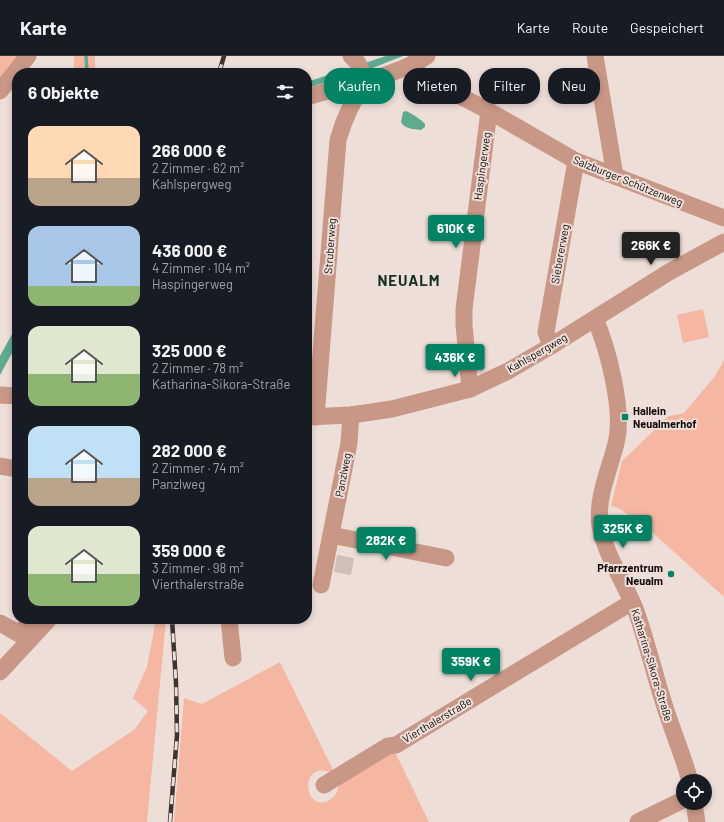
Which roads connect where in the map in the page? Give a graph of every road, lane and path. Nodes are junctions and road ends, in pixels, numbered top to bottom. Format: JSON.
{"nodes":[{"id":1,"x":28,"y":56,"type":"edge"},
{"id":2,"x":427,"y":56,"type":"edge"},
{"id":3,"x":595,"y":56,"type":"edge"},
{"id":4,"x":411,"y":66,"type":"junction"},
{"id":5,"x":18,"y":68,"type":"edge"},
{"id":6,"x":377,"y":68,"type":"edge"},
{"id":7,"x":12,"y":76,"type":"edge"},
{"id":8,"x":0,"y":91,"type":"edge"},
{"id":9,"x":324,"y":91,"type":"edge"},
{"id":10,"x":312,"y":95,"type":"edge"},
{"id":11,"x":352,"y":104,"type":"edge"},
{"id":12,"x":489,"y":111,"type":"junction"},
{"id":13,"x":576,"y":161,"type":"junction"},
{"id":14,"x":615,"y":176,"type":"junction"},
{"id":15,"x":724,"y":218,"type":"edge"},
{"id":16,"x":724,"y":242,"type":"edge"},
{"id":17,"x":595,"y":319,"type":"junction"},
{"id":18,"x":551,"y":346,"type":"junction"},
{"id":19,"x":470,"y":388,"type":"junction"},
{"id":20,"x":351,"y":415,"type":"junction"},
{"id":21,"x":312,"y":417,"type":"edge"},
{"id":22,"x":0,"y":466,"type":"edge"},
{"id":23,"x":12,"y":468,"type":"edge"},
{"id":24,"x":331,"y":536,"type":"junction"},
{"id":25,"x":446,"y":558,"type":"dead end"},
{"id":26,"x":321,"y":585,"type":"dead end"},
{"id":27,"x":632,"y":602,"type":"junction"},
{"id":28,"x":0,"y":623,"type":"edge"},
{"id":29,"x":27,"y":624,"type":"edge"},
{"id":30,"x":44,"y":624,"type":"edge"},
{"id":31,"x":230,"y":624,"type":"edge"},
{"id":32,"x":233,"y":658,"type":"dead end"},
{"id":33,"x":0,"y":672,"type":"edge"},
{"id":34,"x":688,"y":774,"type":"edge"},
{"id":35,"x":324,"y":785,"type":"dead end"},
{"id":36,"x":676,"y":803,"type":"edge"},
{"id":37,"x":695,"y":810,"type":"edge"},
{"id":38,"x":638,"y":822,"type":"edge"},
{"id":39,"x":697,"y":822,"type":"edge"}],
"edges":[{"from":1,"to":5,"type":"street"},
{"from":2,"to":4,"type":"street"},
{"from":3,"to":14,"type":"street"},
{"from":4,"to":6,"type":"street"},
{"from":4,"to":12,"type":"street","name":"Salzburger Schützenweg"},
{"from":7,"to":8,"type":"street"},
{"from":9,"to":10,"type":"street"},
{"from":11,"to":21,"type":"street","name":"Struberweg"},
{"from":12,"to":13,"type":"street","name":"Salzburger Schützenweg"},
{"from":12,"to":19,"type":"street","name":"Haspingerweg"},
{"from":13,"to":14,"type":"street","name":"Salzburger Schützenweg"},
{"from":13,"to":18,"type":"street","name":"Siebererweg"},
{"from":14,"to":15,"type":"street","name":"Salzburger Schützenweg"},
{"from":16,"to":17,"type":"street","name":"Kahlspergweg"},
{"from":17,"to":18,"type":"street","name":"Kahlspergweg"},
{"from":17,"to":27,"type":"street","name":"Katharina-Sikora-Straße"},
{"from":18,"to":19,"type":"street","name":"Kahlspergweg"},
{"from":19,"to":20,"type":"street","name":"Kahlspergweg"},
{"from":20,"to":21,"type":"street","name":"Kahlspergweg"},
{"from":20,"to":24,"type":"street","name":"Panzlweg"},
{"from":22,"to":23,"type":"street"},
{"from":24,"to":25,"type":"street"},
{"from":24,"to":26,"type":"street","name":"Panzlweg"},
{"from":27,"to":34,"type":"street","name":"Katharina-Sikora-Straße"},
{"from":27,"to":35,"type":"street","name":"Vierthalerstraße"},
{"from":28,"to":29,"type":"street"},
{"from":30,"to":33,"type":"street"},
{"from":31,"to":32,"type":"street"},
{"from":36,"to":38,"type":"street"},
{"from":37,"to":39,"type":"street"}]}
